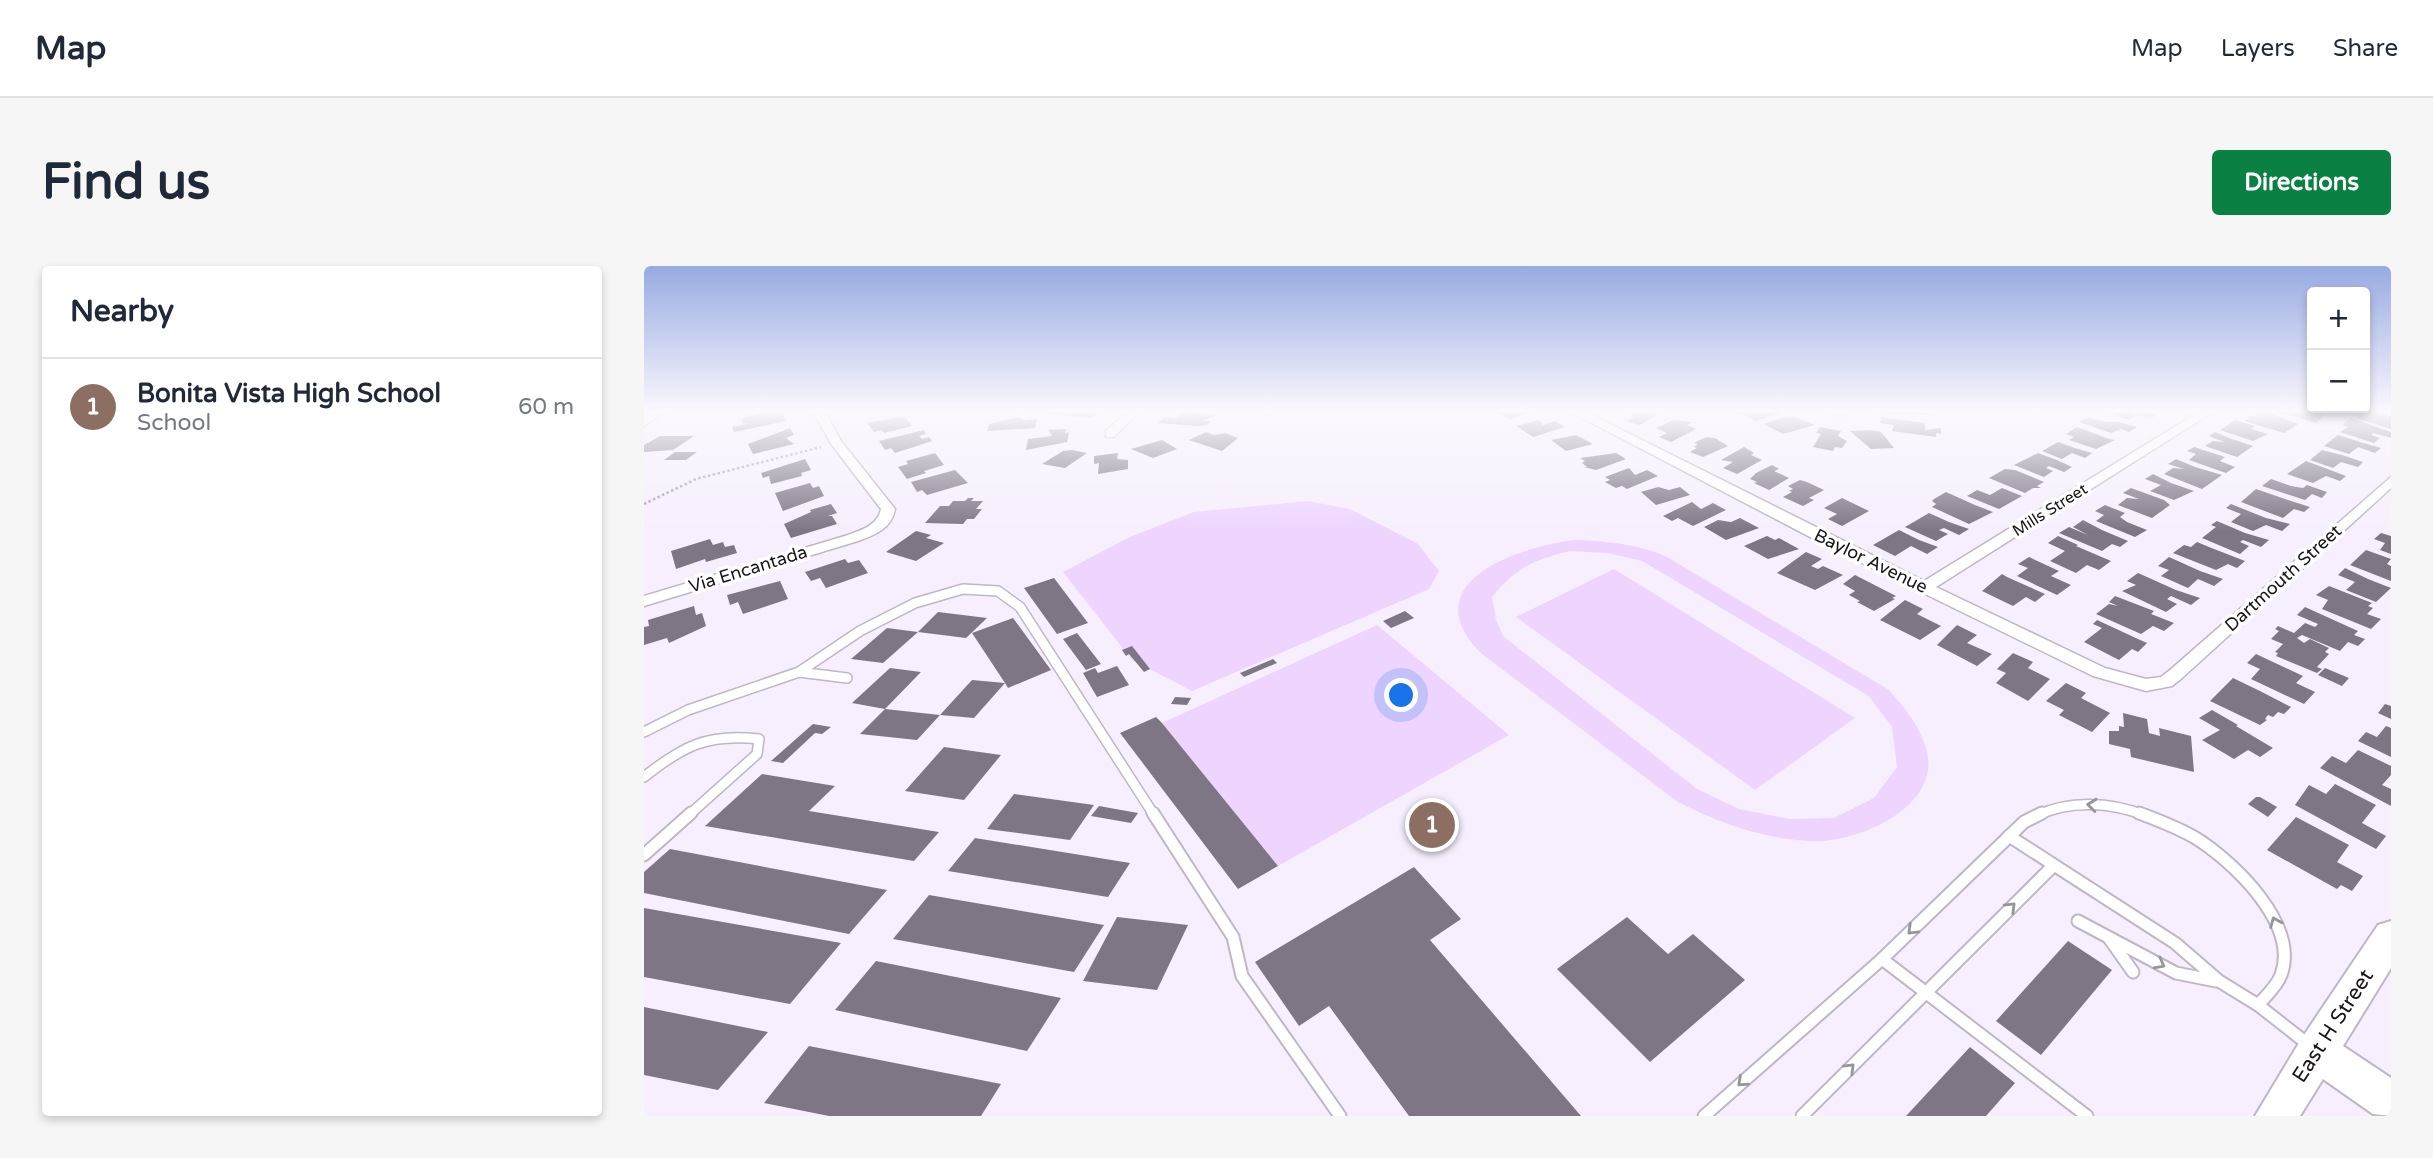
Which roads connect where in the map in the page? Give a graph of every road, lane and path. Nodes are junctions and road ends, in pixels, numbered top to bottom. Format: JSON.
{"nodes":[{"id":1,"x":810,"y":450,"type":"edge"},
{"id":2,"x":841,"y":450,"type":"edge"},
{"id":3,"x":1650,"y":450,"type":"edge"},
{"id":4,"x":2148,"y":450,"type":"edge"},
{"id":5,"x":2391,"y":481,"type":"edge"},
{"id":6,"x":644,"y":504,"type":"edge"},
{"id":7,"x":1925,"y":587,"type":"junction"},
{"id":8,"x":644,"y":601,"type":"edge"},
{"id":9,"x":799,"y":672,"type":"junction"},
{"id":10,"x":2176,"y":674,"type":"joint"},
{"id":11,"x":847,"y":678,"type":"dead end"},
{"id":12,"x":644,"y":732,"type":"edge"},
{"id":13,"x":644,"y":777,"type":"edge"},
{"id":14,"x":2010,"y":836,"type":"junction"},
{"id":15,"x":644,"y":855,"type":"edge"},
{"id":16,"x":2053,"y":866,"type":"junction"},
{"id":17,"x":2078,"y":921,"type":"dead end"},
{"id":18,"x":2108,"y":936,"type":"junction"},
{"id":19,"x":2391,"y":936,"type":"edge"},
{"id":20,"x":1882,"y":959,"type":"junction"},
{"id":21,"x":2133,"y":972,"type":"dead end"},
{"id":22,"x":2219,"y":981,"type":"junction"},
{"id":23,"x":1926,"y":992,"type":"junction"},
{"id":24,"x":2258,"y":1004,"type":"junction"},
{"id":25,"x":2316,"y":1051,"type":"junction"},
{"id":26,"x":2386,"y":1104,"type":"edge"},
{"id":27,"x":1340,"y":1116,"type":"edge"},
{"id":28,"x":1704,"y":1116,"type":"edge"},
{"id":29,"x":1801,"y":1116,"type":"edge"},
{"id":30,"x":2087,"y":1116,"type":"edge"},
{"id":31,"x":2276,"y":1116,"type":"edge"}],
"edges":[{"from":1,"to":6,"type":"path"},
{"from":2,"to":8,"type":"street","name":"Via Encantada"},
{"from":3,"to":7,"type":"street","name":"Baylor Avenue"},
{"from":4,"to":7,"type":"street","name":"Mills Street"},
{"from":5,"to":10,"type":"street","name":"Dartmouth Street"},
{"from":7,"to":10,"type":"street","name":"Baylor Avenue"},
{"from":9,"to":11,"type":"lane"},
{"from":9,"to":12,"type":"lane"},
{"from":9,"to":27,"type":"lane"},
{"from":13,"to":15,"type":"lane"},
{"from":14,"to":16,"type":"lane"},
{"from":14,"to":20,"type":"lane","one_way":true},
{"from":24,"to":14,"type":"lane","one_way":true},
{"from":16,"to":22,"type":"lane"},
{"from":23,"to":16,"type":"lane","one_way":true},
{"from":17,"to":18,"type":"lane"},
{"from":18,"to":21,"type":"lane"},
{"from":18,"to":22,"type":"lane","one_way":true},
{"from":19,"to":25,"type":"main road","name":"East H Street"},
{"from":20,"to":23,"type":"lane"},
{"from":20,"to":28,"type":"lane","one_way":true},
{"from":22,"to":24,"type":"lane"},
{"from":29,"to":23,"type":"lane","one_way":true},
{"from":23,"to":30,"type":"lane"},
{"from":24,"to":25,"type":"lane"},
{"from":25,"to":26,"type":"main road"},
{"from":25,"to":31,"type":"main road","name":"East H Street"}]}
